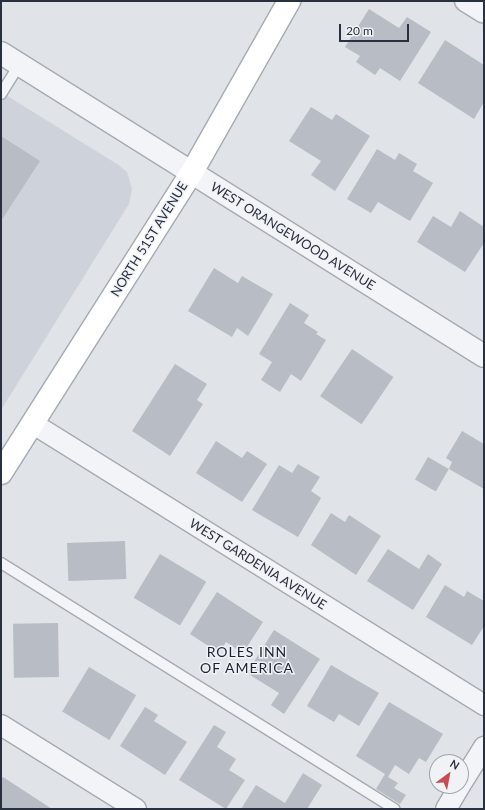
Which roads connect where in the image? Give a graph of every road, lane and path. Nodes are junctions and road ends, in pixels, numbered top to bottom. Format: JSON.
{"nodes":[{"id":1,"x":289,"y":1,"type":"edge"},
{"id":2,"x":465,"y":1,"type":"edge"},
{"id":3,"x":484,"y":13,"type":"edge"},
{"id":4,"x":1,"y":53,"type":"edge"},
{"id":5,"x":20,"y":64,"type":"junction"},
{"id":6,"x":1,"y":94,"type":"edge"},
{"id":7,"x":192,"y":172,"type":"junction"},
{"id":8,"x":484,"y":356,"type":"edge"},
{"id":9,"x":32,"y":423,"type":"junction"},
{"id":10,"x":1,"y":473,"type":"edge"},
{"id":11,"x":1,"y":563,"type":"edge"},
{"id":12,"x":484,"y":705,"type":"edge"},
{"id":13,"x":1,"y":725,"type":"edge"},
{"id":14,"x":484,"y":746,"type":"edge"},
{"id":15,"x":469,"y":770,"type":"edge"},
{"id":16,"x":455,"y":794,"type":"edge"},
{"id":17,"x":136,"y":809,"type":"edge"},
{"id":18,"x":395,"y":809,"type":"edge"},
{"id":19,"x":446,"y":809,"type":"edge"}],
"edges":[{"from":1,"to":7,"type":"main road","name":"NORTH 51ST AVENUE"},
{"from":2,"to":3,"type":"street"},
{"from":4,"to":5,"type":"street","name":"WEST ORANGEWOOD AVENUE"},
{"from":5,"to":6,"type":"lane"},
{"from":5,"to":7,"type":"street","name":"WEST ORANGEWOOD AVENUE"},
{"from":7,"to":8,"type":"street","name":"WEST ORANGEWOOD AVENUE"},
{"from":7,"to":9,"type":"main road","name":"NORTH 51ST AVENUE"},
{"from":9,"to":10,"type":"main road","name":"NORTH 51ST AVENUE"},
{"from":9,"to":12,"type":"street","name":"WEST GARDENIA AVENUE"},
{"from":11,"to":18,"type":"lane"},
{"from":13,"to":17,"type":"street"},
{"from":14,"to":15,"type":"street"},
{"from":16,"to":19,"type":"street"}]}
